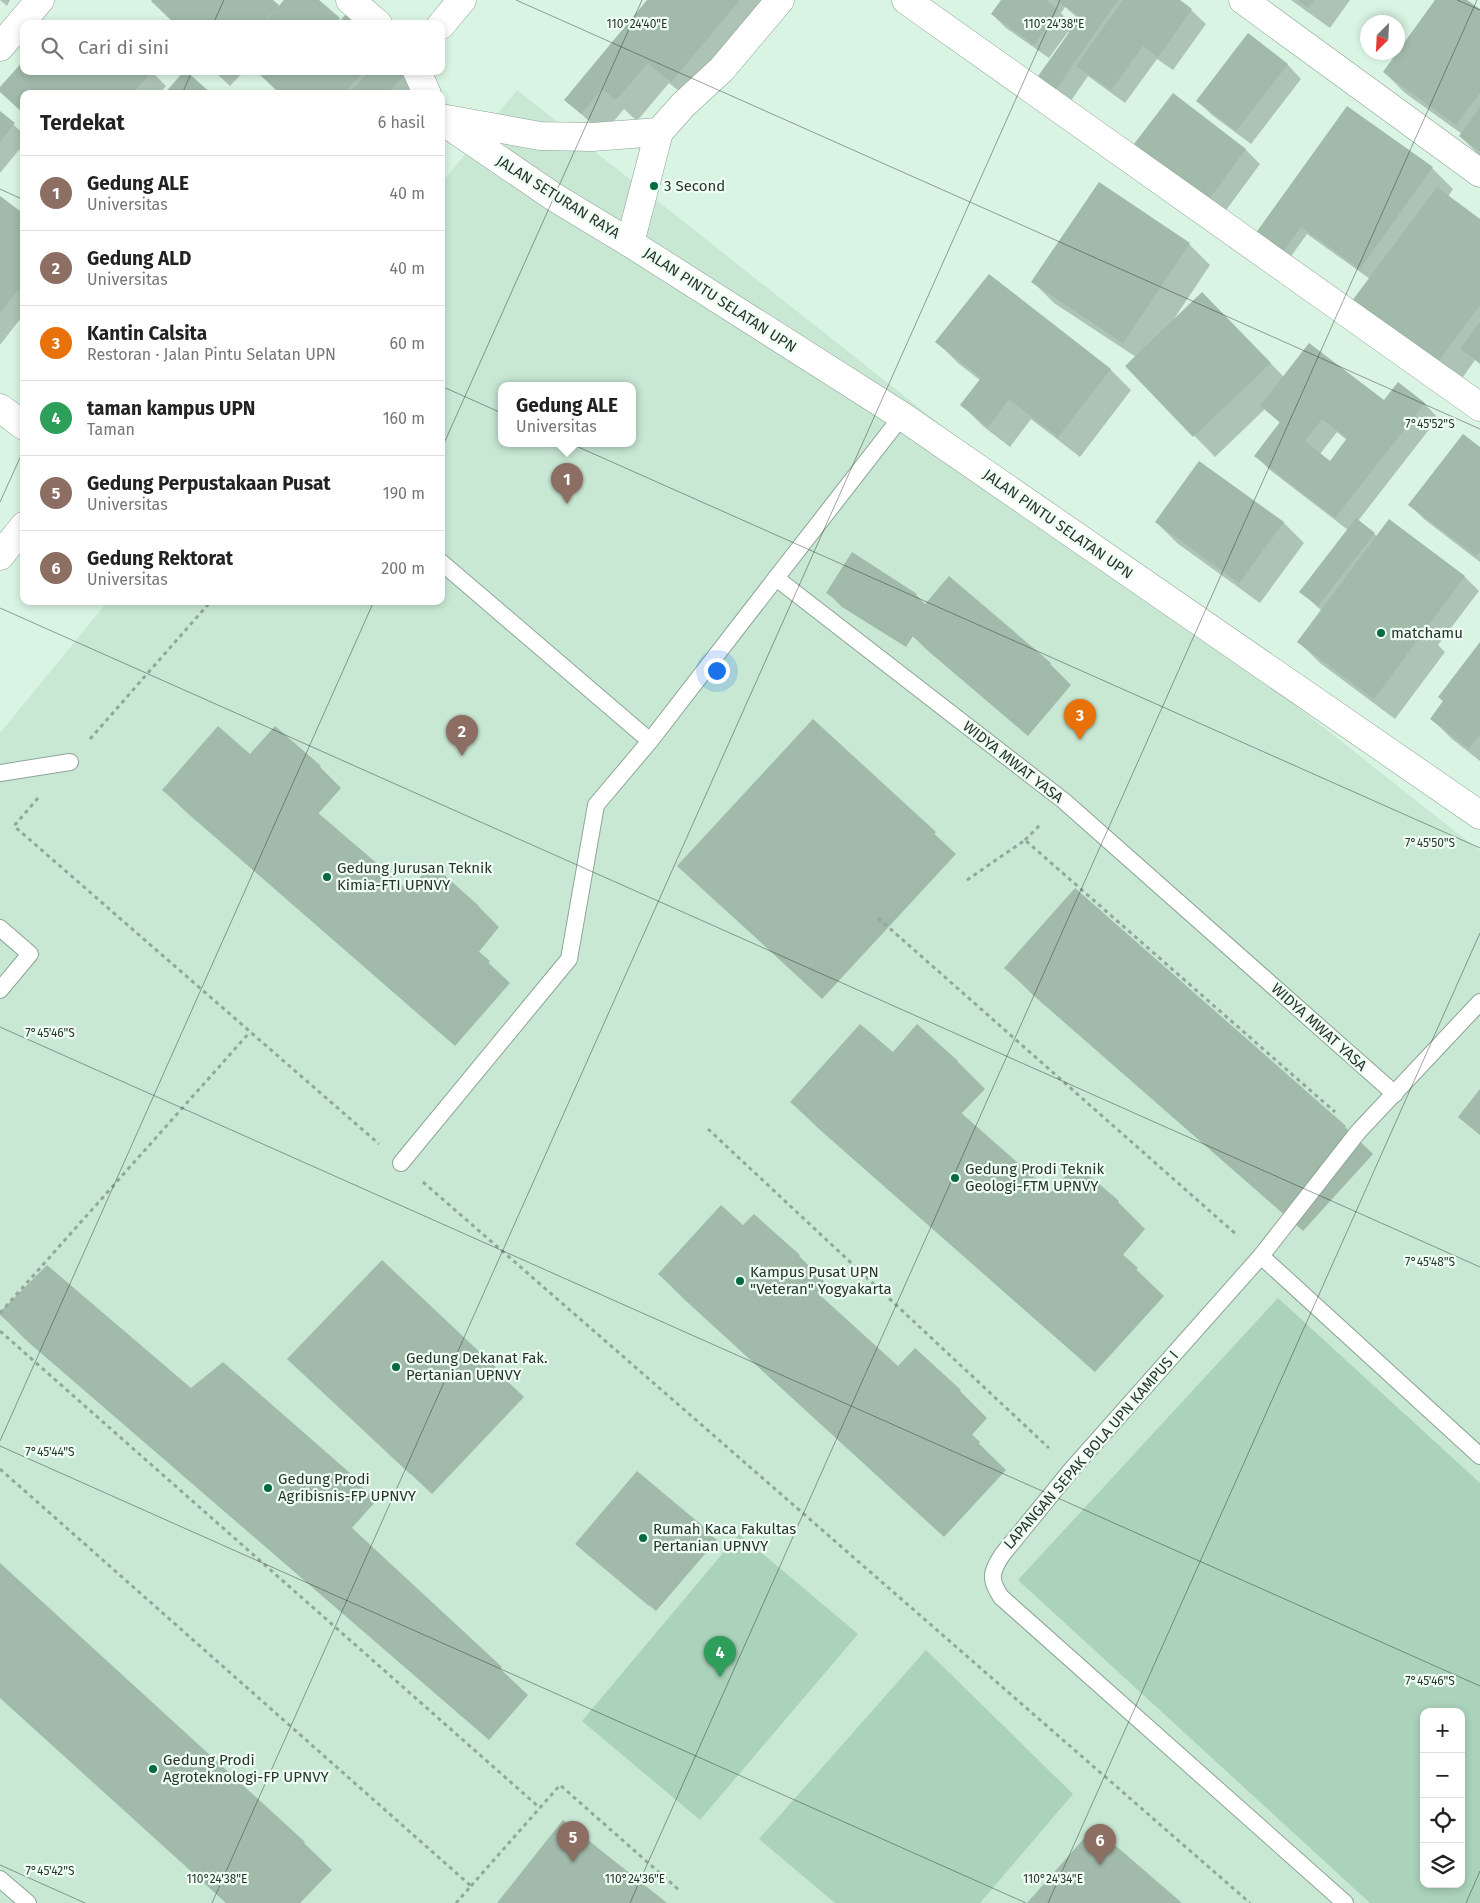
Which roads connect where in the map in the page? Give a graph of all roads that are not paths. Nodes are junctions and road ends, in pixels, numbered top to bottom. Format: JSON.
{"nodes":[{"id":1,"x":40,"y":0,"type":"edge"},
{"id":2,"x":350,"y":0,"type":"edge"},
{"id":3,"x":462,"y":0,"type":"edge"},
{"id":4,"x":780,"y":0,"type":"edge"},
{"id":5,"x":906,"y":0,"type":"edge"},
{"id":6,"x":1242,"y":0,"type":"edge"},
{"id":7,"x":23,"y":20,"type":"edge"},
{"id":8,"x":373,"y":20,"type":"edge"},
{"id":9,"x":445,"y":20,"type":"edge"},
{"id":10,"x":20,"y":24,"type":"edge"},
{"id":11,"x":0,"y":47,"type":"edge"},
{"id":12,"x":419,"y":75,"type":"edge"},
{"id":13,"x":425,"y":90,"type":"edge"},
{"id":14,"x":445,"y":120,"type":"edge"},
{"id":15,"x":445,"y":122,"type":"edge"},
{"id":16,"x":659,"y":132,"type":"junction"},
{"id":17,"x":1480,"y":173,"type":"edge"},
{"id":18,"x":630,"y":243,"type":"junction"},
{"id":19,"x":1480,"y":407,"type":"edge"},
{"id":20,"x":0,"y":408,"type":"edge"},
{"id":21,"x":902,"y":416,"type":"junction"},
{"id":22,"x":20,"y":423,"type":"edge"},
{"id":23,"x":20,"y":531,"type":"edge"},
{"id":24,"x":0,"y":556,"type":"edge"},
{"id":25,"x":445,"y":565,"type":"edge"},
{"id":26,"x":776,"y":578,"type":"junction"},
{"id":27,"x":650,"y":741,"type":"junction"},
{"id":28,"x":70,"y":762,"type":"road end"},
{"id":29,"x":0,"y":773,"type":"edge"},
{"id":30,"x":1480,"y":815,"type":"edge"},
{"id":31,"x":0,"y":928,"type":"edge"},
{"id":32,"x":0,"y":990,"type":"edge"},
{"id":33,"x":1480,"y":1002,"type":"edge"},
{"id":34,"x":1395,"y":1094,"type":"junction"},
{"id":35,"x":401,"y":1164,"type":"road end"},
{"id":36,"x":1261,"y":1256,"type":"junction"},
{"id":37,"x":1480,"y":1456,"type":"edge"},
{"id":38,"x":0,"y":1880,"type":"edge"},
{"id":39,"x":28,"y":1903,"type":"edge"},
{"id":40,"x":1345,"y":1903,"type":"edge"}],
"edges":[{"from":1,"to":7,"type":"street"},
{"from":2,"to":8,"type":"street"},
{"from":3,"to":9,"type":"street"},
{"from":4,"to":16,"type":"street","name":"JALAN SETURAN RAYA"},
{"from":5,"to":19,"type":"street"},
{"from":6,"to":17,"type":"street"},
{"from":10,"to":11,"type":"street"},
{"from":12,"to":13,"type":"street"},
{"from":14,"to":16,"type":"street","name":"JALAN SETURAN RAYA"},
{"from":15,"to":18,"type":"street","name":"JALAN SETURAN RAYA"},
{"from":16,"to":18,"type":"street","name":"JALAN SETURAN RAYA"},
{"from":18,"to":21,"type":"street","name":"JALAN PINTU SELATAN UPN"},
{"from":20,"to":22,"type":"street"},
{"from":21,"to":26,"type":"lane"},
{"from":21,"to":30,"type":"street","name":"JALAN PINTU SELATAN UPN"},
{"from":23,"to":24,"type":"street"},
{"from":25,"to":27,"type":"lane"},
{"from":26,"to":27,"type":"lane"},
{"from":26,"to":34,"type":"lane","name":"WIDYA MWAT YASA"},
{"from":27,"to":35,"type":"lane"},
{"from":28,"to":29,"type":"lane"},
{"from":31,"to":32,"type":"lane"},
{"from":33,"to":34,"type":"lane"},
{"from":34,"to":36,"type":"lane"},
{"from":36,"to":37,"type":"lane"},
{"from":36,"to":40,"type":"lane","name":"LAPANGAN SEPAK BOLA UPN KAMPUS I"},
{"from":38,"to":39,"type":"lane"}]}
